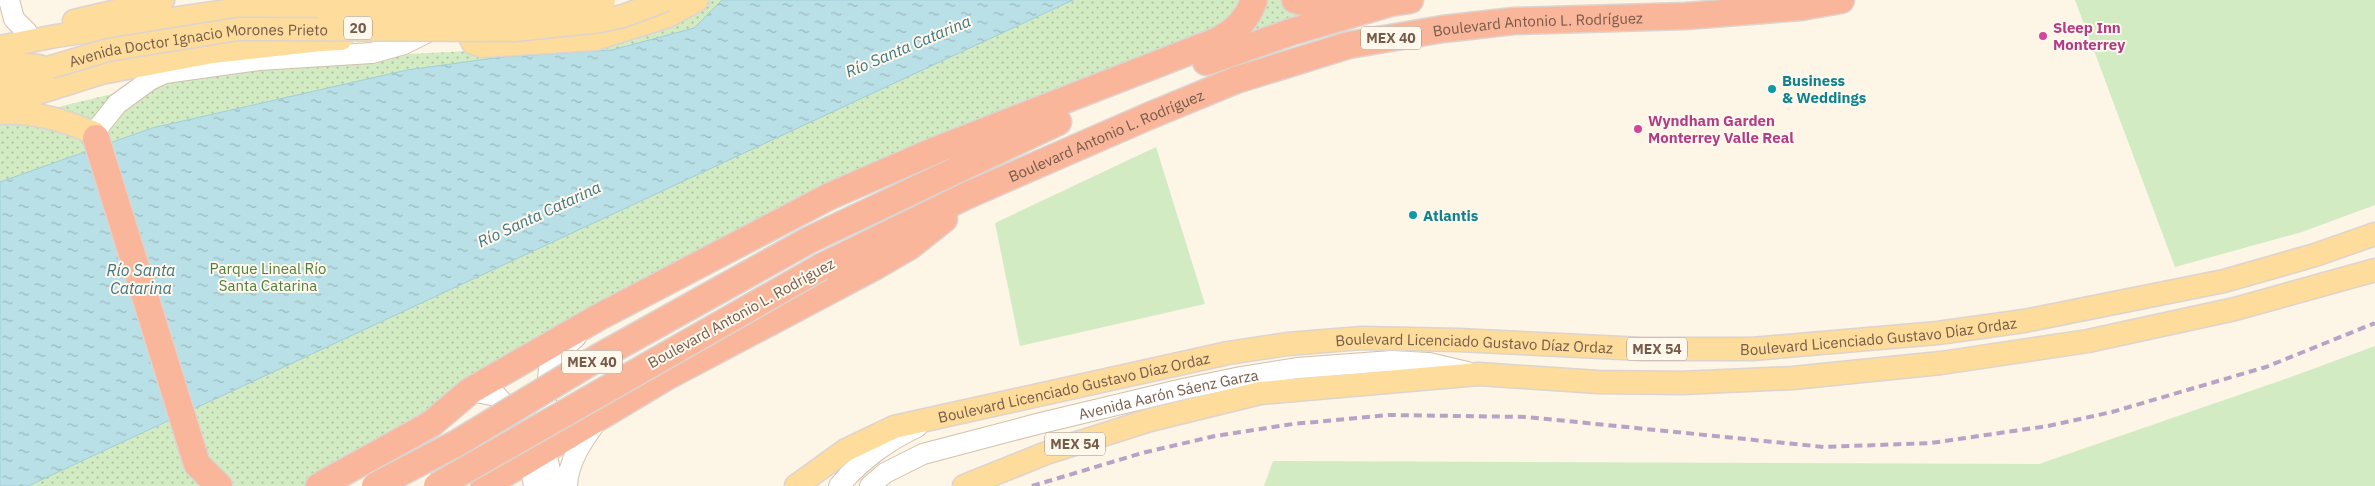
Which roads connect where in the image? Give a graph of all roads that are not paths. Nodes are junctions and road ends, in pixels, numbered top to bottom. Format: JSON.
{"nodes":[{"id":1,"x":9,"y":0,"type":"edge"},
{"id":2,"x":163,"y":0,"type":"edge"},
{"id":3,"x":402,"y":0,"type":"edge"},
{"id":4,"x":468,"y":0,"type":"edge"},
{"id":5,"x":474,"y":0,"type":"edge"},
{"id":6,"x":604,"y":0,"type":"edge"},
{"id":7,"x":666,"y":0,"type":"edge"},
{"id":8,"x":697,"y":0,"type":"edge"},
{"id":9,"x":1254,"y":0,"type":"edge"},
{"id":10,"x":1295,"y":0,"type":"edge"},
{"id":11,"x":1841,"y":0,"type":"edge"},
{"id":12,"x":1400,"y":2,"type":"edge"},
{"id":13,"x":27,"y":32,"type":"junction"},
{"id":14,"x":0,"y":37,"type":"edge"},
{"id":15,"x":0,"y":47,"type":"edge"},
{"id":16,"x":0,"y":66,"type":"edge"},
{"id":17,"x":51,"y":67,"type":"junction"},
{"id":18,"x":0,"y":84,"type":"edge"},
{"id":19,"x":0,"y":105,"type":"edge"},
{"id":20,"x":0,"y":112,"type":"edge"},
{"id":21,"x":95,"y":136,"type":"junction"},
{"id":22,"x":968,"y":195,"type":"junction"},
{"id":23,"x":2375,"y":234,"type":"edge"},
{"id":24,"x":2375,"y":270,"type":"edge"},
{"id":25,"x":599,"y":318,"type":"junction"},
{"id":26,"x":1478,"y":374,"type":"junction"},
{"id":27,"x":470,"y":391,"type":"junction"},
{"id":28,"x":600,"y":417,"type":"junction"},
{"id":29,"x":935,"y":419,"type":"junction"},
{"id":30,"x":538,"y":455,"type":"junction"},
{"id":31,"x":197,"y":472,"type":"edge"},
{"id":32,"x":219,"y":486,"type":"edge"},
{"id":33,"x":319,"y":486,"type":"edge"},
{"id":34,"x":376,"y":486,"type":"edge"},
{"id":35,"x":437,"y":486,"type":"edge"},
{"id":36,"x":484,"y":486,"type":"edge"},
{"id":37,"x":534,"y":486,"type":"edge"},
{"id":38,"x":554,"y":486,"type":"edge"},
{"id":39,"x":568,"y":486,"type":"edge"},
{"id":40,"x":796,"y":486,"type":"edge"},
{"id":41,"x":839,"y":486,"type":"edge"},
{"id":42,"x":870,"y":486,"type":"edge"},
{"id":43,"x":964,"y":486,"type":"edge"}],
"edges":[{"from":1,"to":13,"type":"street"},
{"from":2,"to":13,"type":"main road"},
{"from":3,"to":19,"type":"main road"},
{"from":4,"to":21,"type":"street"},
{"from":5,"to":8,"type":"main road"},
{"from":6,"to":15,"type":"main road","name":"Avenida Doctor Ignacio Morones Prieto","number":"20","bridge":true},
{"from":7,"to":17,"type":"main road","name":"Avenida Doctor Ignacio Morones Prieto","number":"20","bridge":true},
{"from":9,"to":25,"type":"highway"},
{"from":10,"to":12,"type":"highway"},
{"from":11,"to":22,"type":"highway","name":"Boulevard Antonio L. Rodríguez","number":"MEX 40"},
{"from":12,"to":34,"type":"highway","name":"Boulevard Antonio L. Rodríguez","number":"MEX 40","bridge":true},
{"from":13,"to":14,"type":"main road"},
{"from":16,"to":17,"type":"main road"},
{"from":17,"to":18,"type":"main road","name":"Avenida Doctor Ignacio Morones Prieto","number":"20"},
{"from":20,"to":21,"type":"main road"},
{"from":21,"to":31,"type":"highway"},
{"from":22,"to":28,"type":"highway"},
{"from":22,"to":35,"type":"highway","name":"Boulevard Antonio L. Rodríguez","number":"MEX 40","bridge":true},
{"from":23,"to":29,"type":"main road","name":"Boulevard Licenciado Gustavo Díaz Ordaz","number":"MEX 54"},
{"from":24,"to":26,"type":"main road","name":"Boulevard Licenciado Gustavo Díaz Ordaz","number":"MEX 54"},
{"from":25,"to":27,"type":"highway"},
{"from":25,"to":30,"type":"street"},
{"from":26,"to":42,"type":"street","name":"Avenida Aarón Sáenz Garza"},
{"from":26,"to":43,"type":"main road","name":"Boulevard Licenciado Gustavo Díaz Ordaz","number":"MEX 54"},
{"from":27,"to":30,"type":"street"},
{"from":27,"to":33,"type":"highway"},
{"from":28,"to":30,"type":"highway"},
{"from":28,"to":39,"type":"street"},
{"from":29,"to":40,"type":"main road","name":"Boulevard Licenciado Gustavo Díaz Ordaz","number":"MEX 54"},
{"from":29,"to":41,"type":"street"},
{"from":30,"to":36,"type":"highway"},
{"from":30,"to":37,"type":"street"},
{"from":30,"to":38,"type":"street"},
{"from":31,"to":32,"type":"highway"}]}
